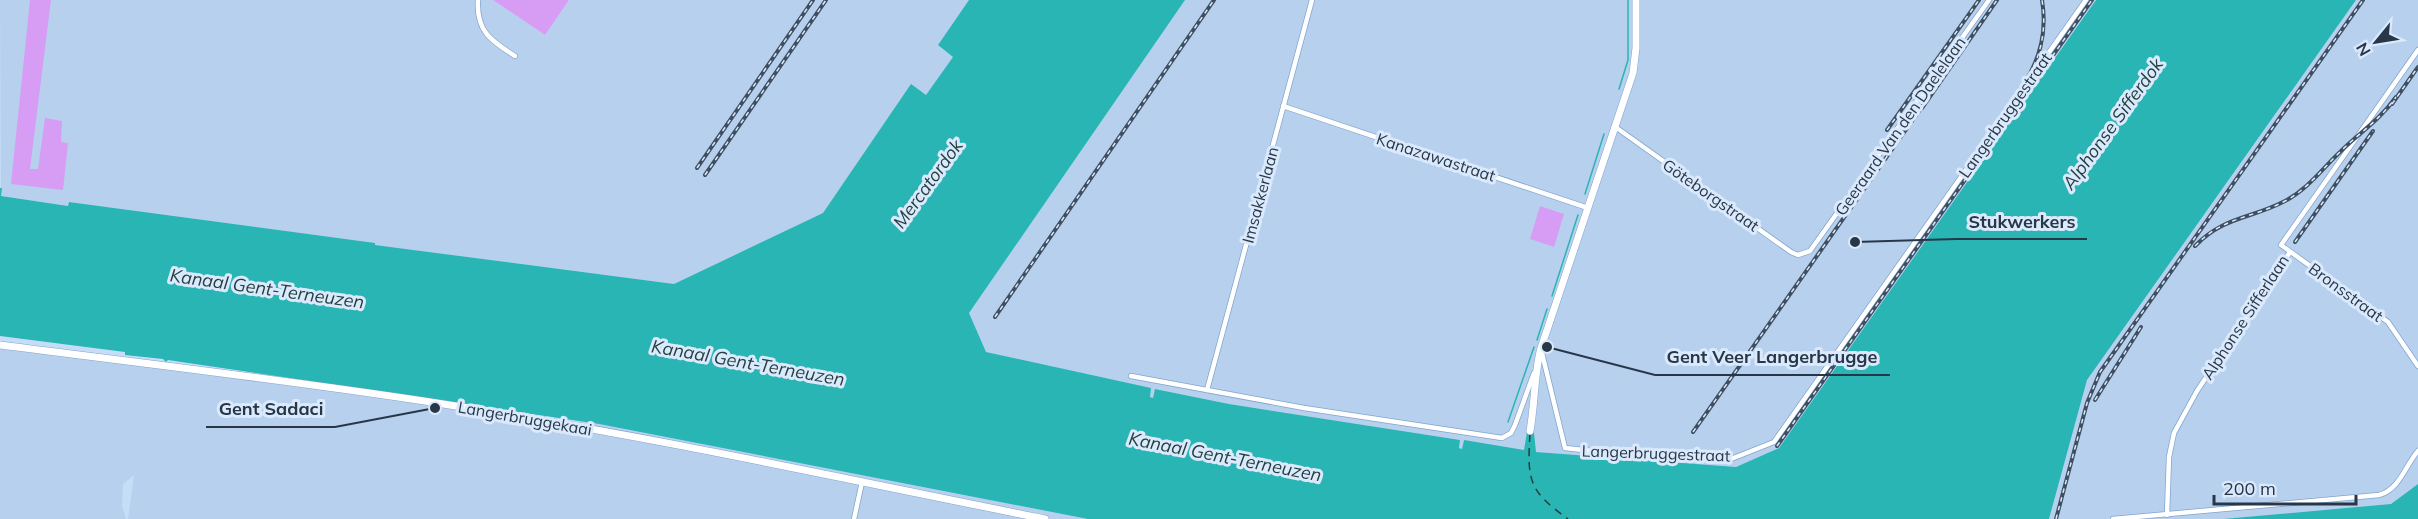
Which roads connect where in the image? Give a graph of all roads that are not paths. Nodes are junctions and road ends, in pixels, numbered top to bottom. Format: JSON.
{"nodes":[{"id":1,"x":478,"y":0,"type":"edge"},
{"id":2,"x":1312,"y":0,"type":"edge"},
{"id":3,"x":1636,"y":0,"type":"edge"},
{"id":4,"x":1989,"y":0,"type":"edge"},
{"id":5,"x":2086,"y":0,"type":"edge"},
{"id":6,"x":2418,"y":50,"type":"edge"},
{"id":7,"x":515,"y":57,"type":"dead end"},
{"id":8,"x":1283,"y":106,"type":"junction"},
{"id":9,"x":1614,"y":126,"type":"junction"},
{"id":10,"x":1588,"y":208,"type":"junction"},
{"id":11,"x":1810,"y":251,"type":"joint"},
{"id":12,"x":2290,"y":252,"type":"junction"},
{"id":13,"x":0,"y":345,"type":"edge"},
{"id":14,"x":1541,"y":348,"type":"junction"},
{"id":15,"x":1536,"y":366,"type":"junction"},
{"id":16,"x":2418,"y":366,"type":"edge"},
{"id":17,"x":1131,"y":376,"type":"dead end"},
{"id":18,"x":1207,"y":390,"type":"junction"},
{"id":19,"x":1530,"y":431,"type":"dead end"},
{"id":20,"x":2418,"y":451,"type":"edge"},
{"id":21,"x":862,"y":482,"type":"junction"},
{"id":22,"x":2167,"y":515,"type":"junction"},
{"id":23,"x":854,"y":519,"type":"edge"},
{"id":24,"x":1045,"y":519,"type":"edge"},
{"id":25,"x":2113,"y":519,"type":"edge"}],
"edges":[{"from":1,"to":7,"type":"street"},
{"from":2,"to":8,"type":"street","name":"Imsakkerlaan"},
{"from":3,"to":9,"type":"main road"},
{"from":4,"to":11,"type":"street","name":"Geeraard Van den Daelelaan"},
{"from":5,"to":14,"type":"street","name":"Langerbruggestraat"},
{"from":6,"to":12,"type":"street","name":"Alphonse Sifferlaan"},
{"from":8,"to":10,"type":"street","name":"Kanazawastraat"},
{"from":8,"to":18,"type":"street","name":"Imsakkerlaan"},
{"from":9,"to":10,"type":"main road"},
{"from":9,"to":11,"type":"street","name":"Göteborgstraat"},
{"from":10,"to":14,"type":"main road"},
{"from":12,"to":16,"type":"street","name":"Bronsstraat"},
{"from":12,"to":22,"type":"street","name":"Alphonse Sifferlaan"},
{"from":13,"to":21,"type":"main road","name":"Langerbruggekaai"},
{"from":14,"to":15,"type":"main road"},
{"from":15,"to":18,"type":"street"},
{"from":15,"to":19,"type":"main road"},
{"from":17,"to":18,"type":"street"},
{"from":20,"to":22,"type":"street"},
{"from":21,"to":23,"type":"street"},
{"from":21,"to":24,"type":"main road","name":"Langerbruggekaai"},
{"from":22,"to":25,"type":"street"}]}
